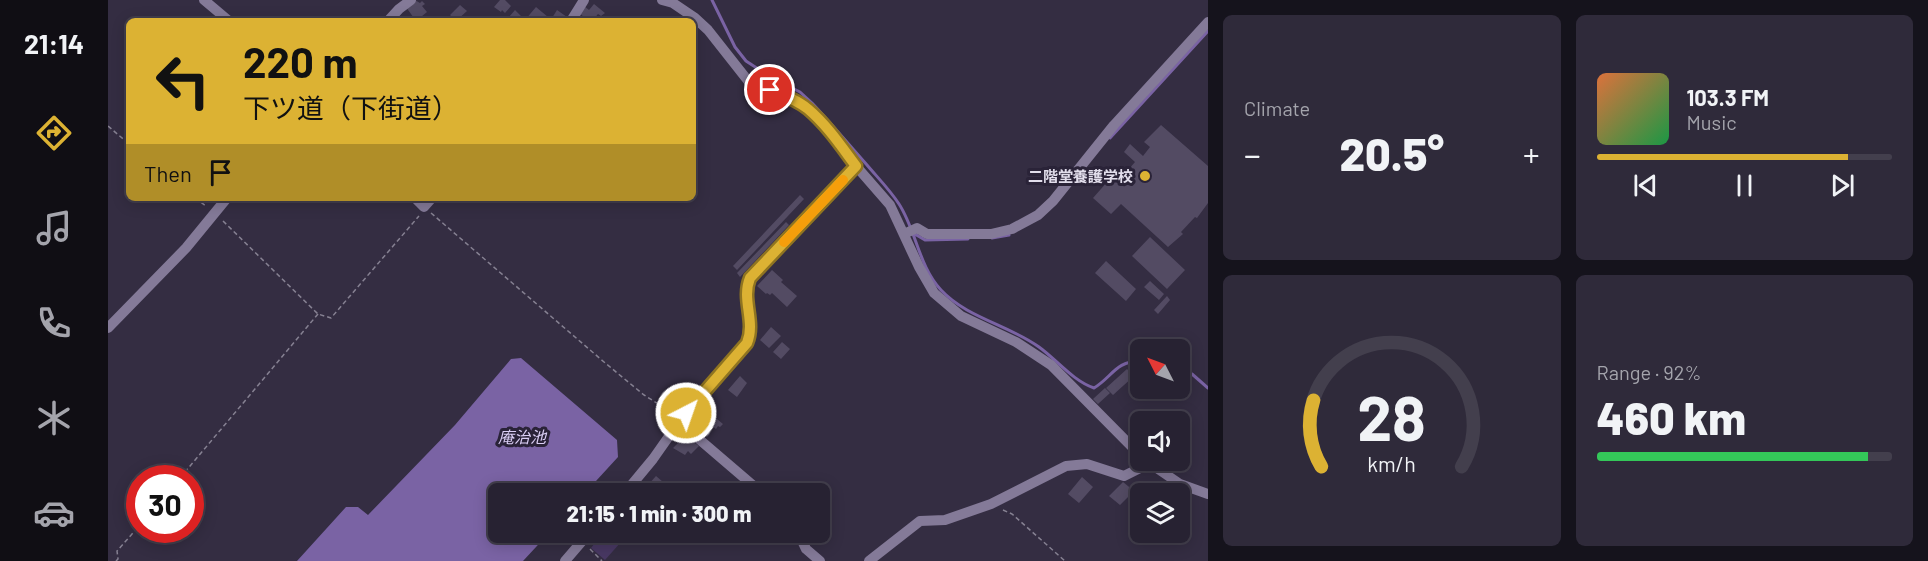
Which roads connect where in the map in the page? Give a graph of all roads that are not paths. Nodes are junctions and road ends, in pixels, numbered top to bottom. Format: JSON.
{"nodes":[{"id":1,"x":204,"y":0,"type":"edge"},
{"id":2,"x":411,"y":0,"type":"edge"},
{"id":3,"x":584,"y":0,"type":"edge"},
{"id":4,"x":662,"y":0,"type":"edge"},
{"id":5,"x":225,"y":18,"type":"edge"},
{"id":6,"x":391,"y":18,"type":"edge"},
{"id":7,"x":573,"y":18,"type":"edge"},
{"id":8,"x":694,"y":18,"type":"edge"},
{"id":9,"x":696,"y":20,"type":"edge"},
{"id":10,"x":1208,"y":22,"type":"edge"},
{"id":11,"x":856,"y":166,"type":"junction"},
{"id":12,"x":224,"y":201,"type":"edge"},
{"id":13,"x":418,"y":201,"type":"edge"},
{"id":14,"x":429,"y":201,"type":"edge"},
{"id":15,"x":904,"y":234,"type":"junction"},
{"id":16,"x":108,"y":328,"type":"edge"},
{"id":17,"x":679,"y":422,"type":"junction"},
{"id":18,"x":1130,"y":446,"type":"edge"},
{"id":19,"x":1130,"y":471,"type":"edge"},
{"id":20,"x":1160,"y":471,"type":"edge"},
{"id":21,"x":633,"y":483,"type":"edge"},
{"id":22,"x":750,"y":483,"type":"edge"},
{"id":23,"x":1208,"y":494,"type":"edge"},
{"id":24,"x":581,"y":543,"type":"edge"},
{"id":25,"x":803,"y":543,"type":"edge"},
{"id":26,"x":565,"y":561,"type":"edge"},
{"id":27,"x":820,"y":561,"type":"edge"},
{"id":28,"x":869,"y":561,"type":"edge"}],
"edges":[{"from":1,"to":5,"type":"street"},
{"from":2,"to":6,"type":"street"},
{"from":3,"to":7,"type":"street"},
{"from":4,"to":8,"type":"street"},
{"from":9,"to":11,"type":"street"},
{"from":10,"to":15,"type":"street"},
{"from":11,"to":15,"type":"street"},
{"from":11,"to":17,"type":"street"},
{"from":12,"to":16,"type":"street"},
{"from":13,"to":14,"type":"street"},
{"from":15,"to":18,"type":"street"},
{"from":17,"to":21,"type":"street"},
{"from":17,"to":22,"type":"street"},
{"from":19,"to":28,"type":"street"},
{"from":20,"to":23,"type":"street"},
{"from":24,"to":26,"type":"street"},
{"from":25,"to":27,"type":"street"}]}
